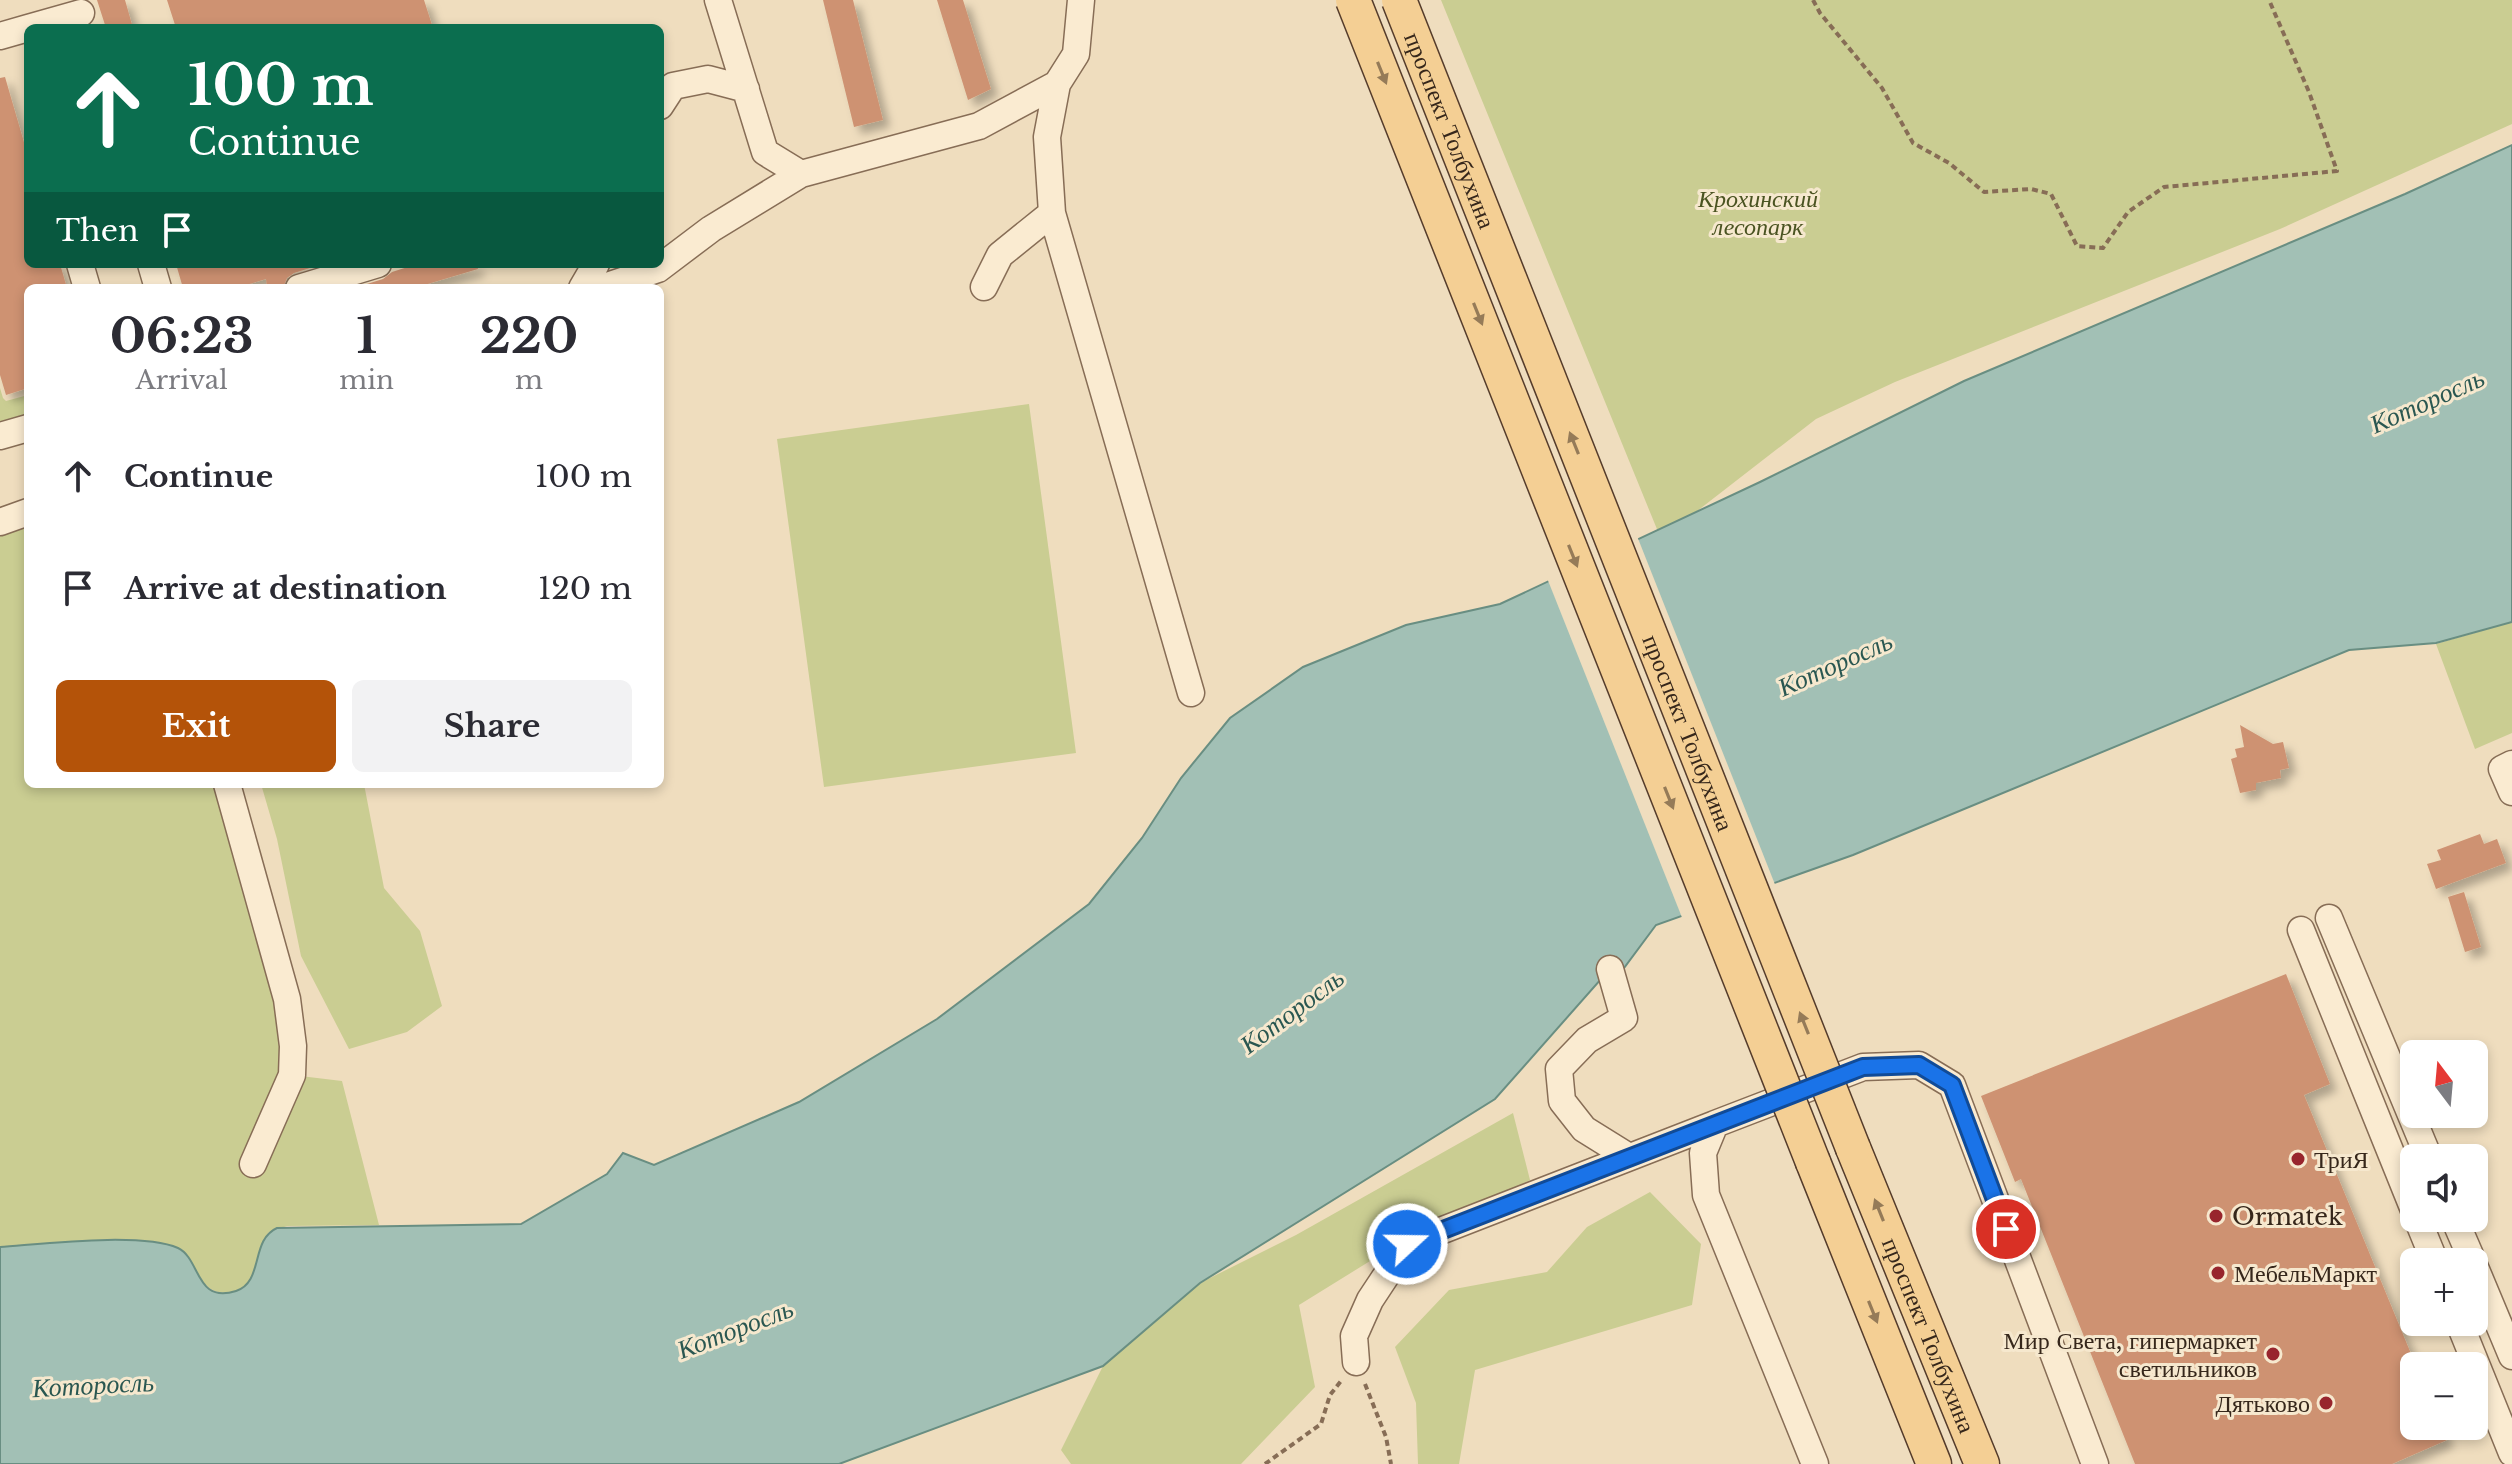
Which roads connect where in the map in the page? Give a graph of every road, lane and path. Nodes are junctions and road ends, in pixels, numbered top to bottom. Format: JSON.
{"nodes":[{"id":1,"x":718,"y":0,"type":"edge"},
{"id":2,"x":1081,"y":0,"type":"edge"},
{"id":3,"x":1353,"y":0,"type":"edge"},
{"id":4,"x":1399,"y":0,"type":"edge"},
{"id":5,"x":1813,"y":0,"type":"edge"},
{"id":6,"x":2269,"y":0,"type":"edge"},
{"id":7,"x":81,"y":14,"type":"edge"},
{"id":8,"x":43,"y":24,"type":"edge"},
{"id":9,"x":24,"y":29,"type":"edge"},
{"id":10,"x":0,"y":36,"type":"edge"},
{"id":11,"x":1057,"y":84,"type":"junction"},
{"id":12,"x":746,"y":89,"type":"junction"},
{"id":13,"x":664,"y":100,"type":"edge"},
{"id":14,"x":801,"y":174,"type":"junction"},
{"id":15,"x":1052,"y":213,"type":"junction"},
{"id":16,"x":664,"y":264,"type":"edge"},
{"id":17,"x":365,"y":268,"type":"edge"},
{"id":18,"x":659,"y":268,"type":"edge"},
{"id":19,"x":312,"y":284,"type":"edge"},
{"id":20,"x":613,"y":284,"type":"edge"},
{"id":21,"x":984,"y":287,"type":"dead end"},
{"id":22,"x":24,"y":429,"type":"edge"},
{"id":23,"x":0,"y":436,"type":"edge"},
{"id":24,"x":24,"y":513,"type":"edge"},
{"id":25,"x":0,"y":522,"type":"edge"},
{"id":26,"x":1191,"y":693,"type":"dead end"},
{"id":27,"x":228,"y":788,"type":"edge"},
{"id":28,"x":2329,"y":918,"type":"dead end"},
{"id":29,"x":2301,"y":930,"type":"dead end"},
{"id":30,"x":1610,"y":969,"type":"dead end"},
{"id":31,"x":1715,"y":1124,"type":"junction"},
{"id":32,"x":2423,"y":1144,"type":"edge"},
{"id":33,"x":1629,"y":1157,"type":"junction"},
{"id":34,"x":253,"y":1164,"type":"dead end"},
{"id":35,"x":2400,"y":1175,"type":"edge"},
{"id":36,"x":2488,"y":1299,"type":"edge"},
{"id":37,"x":2465,"y":1336,"type":"edge"},
{"id":38,"x":2512,"y":1356,"type":"edge"},
{"id":39,"x":1356,"y":1362,"type":"junction"},
{"id":40,"x":2512,"y":1453,"type":"edge"},
{"id":41,"x":1265,"y":1464,"type":"edge"},
{"id":42,"x":1391,"y":1464,"type":"edge"},
{"id":43,"x":1815,"y":1464,"type":"edge"},
{"id":44,"x":1934,"y":1464,"type":"edge"},
{"id":45,"x":1982,"y":1464,"type":"edge"},
{"id":46,"x":2095,"y":1464,"type":"edge"}],
"edges":[{"from":1,"to":12,"type":"street"},
{"from":2,"to":11,"type":"street"},
{"from":3,"to":44,"type":"main road","name":"проспект Толбухина","one_way":true,"bridge":true},
{"from":45,"to":4,"type":"main road","name":"проспект Толбухина","one_way":true,"bridge":true},
{"from":5,"to":6,"type":"path"},
{"from":7,"to":8,"type":"street"},
{"from":9,"to":10,"type":"street"},
{"from":11,"to":14,"type":"street"},
{"from":11,"to":15,"type":"street"},
{"from":12,"to":13,"type":"street"},
{"from":12,"to":14,"type":"street"},
{"from":14,"to":16,"type":"street"},
{"from":15,"to":21,"type":"street"},
{"from":15,"to":26,"type":"street"},
{"from":17,"to":19,"type":"street"},
{"from":18,"to":20,"type":"street"},
{"from":22,"to":23,"type":"street"},
{"from":24,"to":25,"type":"street"},
{"from":27,"to":34,"type":"street"},
{"from":28,"to":32,"type":"street"},
{"from":29,"to":35,"type":"street"},
{"from":30,"to":33,"type":"street"},
{"from":31,"to":33,"type":"street"},
{"from":31,"to":43,"type":"street"},
{"from":31,"to":46,"type":"street"},
{"from":33,"to":39,"type":"street"},
{"from":36,"to":38,"type":"street"},
{"from":37,"to":40,"type":"street"},
{"from":39,"to":41,"type":"path"},
{"from":39,"to":42,"type":"path"}]}
